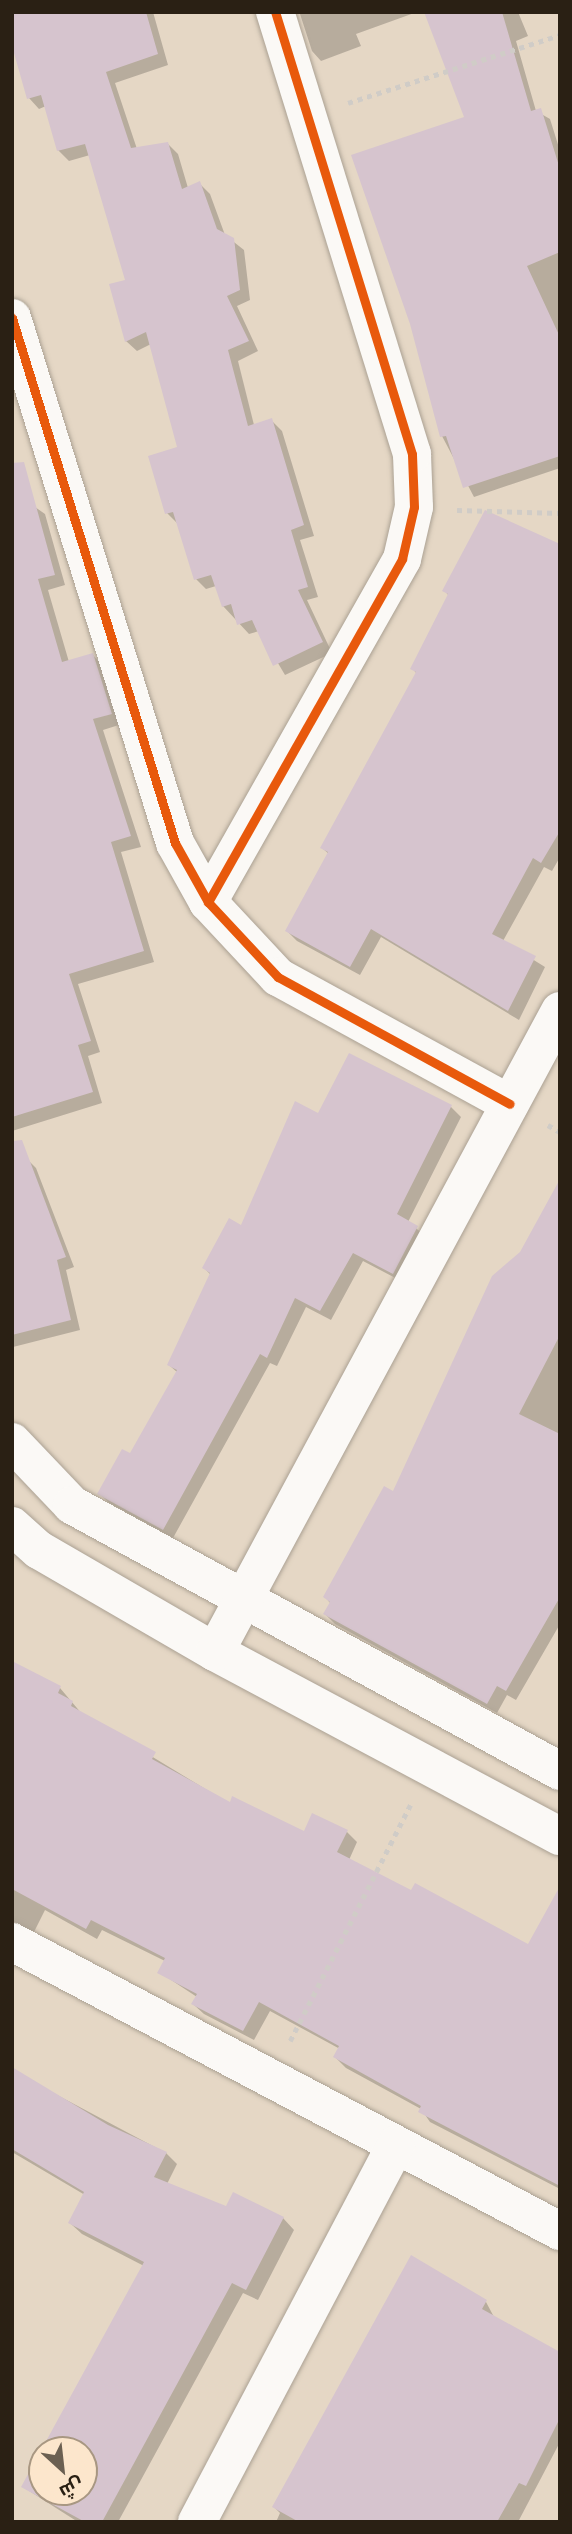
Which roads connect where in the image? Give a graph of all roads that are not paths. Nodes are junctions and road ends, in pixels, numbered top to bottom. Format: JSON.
{"nodes":[{"id":1,"x":275,"y":12,"type":"edge"},
{"id":2,"x":12,"y":318,"type":"edge"},
{"id":3,"x":208,"y":902,"type":"junction"},
{"id":4,"x":560,"y":1011,"type":"edge"},
{"id":5,"x":510,"y":1104,"type":"junction"},
{"id":6,"x":12,"y":1442,"type":"edge"},
{"id":7,"x":12,"y":1526,"type":"edge"},
{"id":8,"x":242,"y":1601,"type":"junction"},
{"id":9,"x":215,"y":1652,"type":"junction"},
{"id":10,"x":560,"y":1771,"type":"edge"},
{"id":11,"x":560,"y":1836,"type":"edge"},
{"id":12,"x":12,"y":1942,"type":"edge"},
{"id":13,"x":396,"y":2145,"type":"junction"},
{"id":14,"x":560,"y":2231,"type":"edge"},
{"id":15,"x":197,"y":2522,"type":"edge"}],
"edges":[{"from":1,"to":3,"type":"street"},
{"from":2,"to":3,"type":"street"},
{"from":3,"to":5,"type":"street"},
{"from":4,"to":5,"type":"street"},
{"from":5,"to":8,"type":"street"},
{"from":6,"to":8,"type":"street"},
{"from":7,"to":9,"type":"street"},
{"from":8,"to":9,"type":"street"},
{"from":8,"to":10,"type":"street"},
{"from":9,"to":11,"type":"street"},
{"from":12,"to":13,"type":"street"},
{"from":13,"to":14,"type":"street"},
{"from":13,"to":15,"type":"street"}]}
